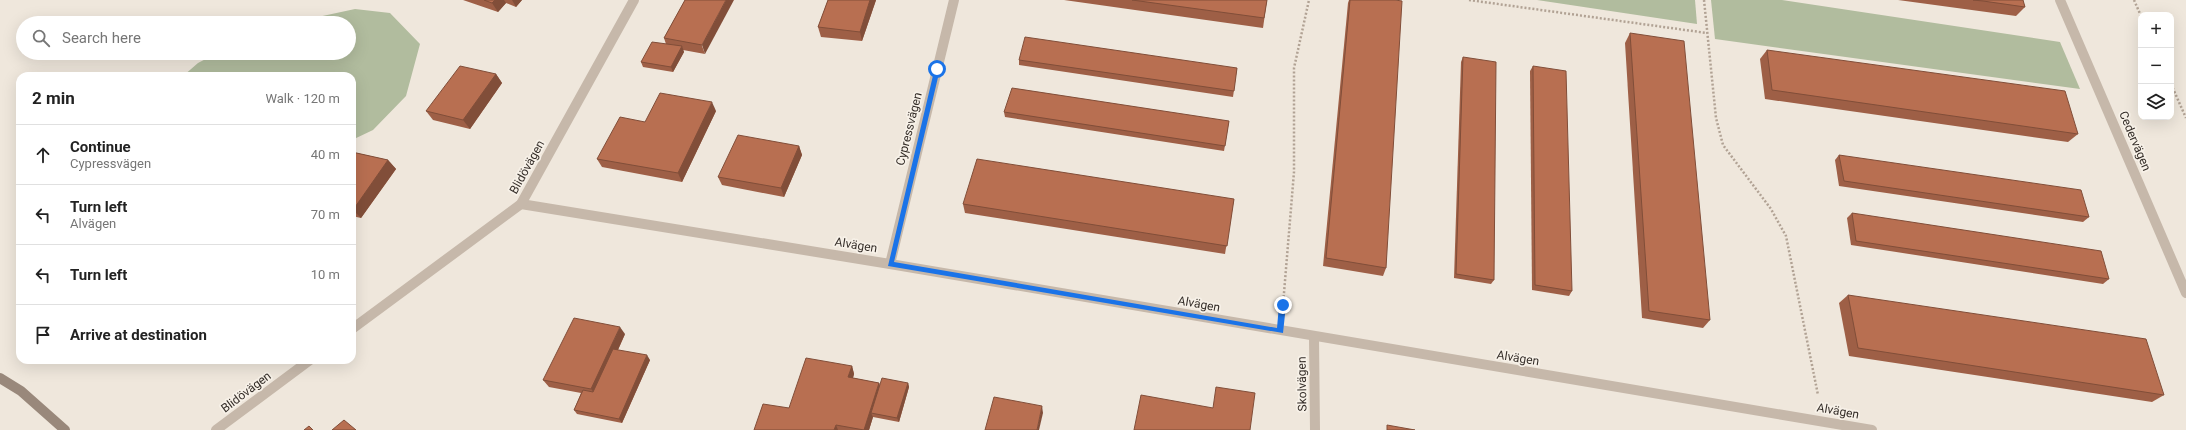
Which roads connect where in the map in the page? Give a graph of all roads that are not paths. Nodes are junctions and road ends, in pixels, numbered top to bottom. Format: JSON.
{"nodes":[{"id":1,"x":634,"y":0,"type":"edge"},
{"id":2,"x":954,"y":0,"type":"edge"},
{"id":3,"x":2060,"y":0,"type":"edge"},
{"id":4,"x":521,"y":204,"type":"junction"},
{"id":5,"x":890,"y":264,"type":"junction"},
{"id":6,"x":2186,"y":293,"type":"edge"},
{"id":7,"x":356,"y":326,"type":"edge"},
{"id":8,"x":1314,"y":337,"type":"junction"},
{"id":9,"x":305,"y":364,"type":"edge"},
{"id":10,"x":0,"y":378,"type":"edge"},
{"id":11,"x":65,"y":430,"type":"edge"},
{"id":12,"x":216,"y":430,"type":"edge"},
{"id":13,"x":1316,"y":430,"type":"edge"},
{"id":14,"x":1872,"y":430,"type":"edge"}],
"edges":[{"from":1,"to":4,"type":"street","name":"Blidövägen"},
{"from":2,"to":5,"type":"street","name":"Cypressvägen"},
{"from":3,"to":6,"type":"street","name":"Cedervägen"},
{"from":4,"to":5,"type":"street","name":"Alvägen"},
{"from":4,"to":7,"type":"street","name":"Blidövägen"},
{"from":5,"to":8,"type":"street","name":"Alvägen"},
{"from":8,"to":13,"type":"street","name":"Skolvägen"},
{"from":8,"to":14,"type":"street","name":"Alvägen"},
{"from":9,"to":12,"type":"street","name":"Blidövägen"},
{"from":10,"to":11,"type":"main road"}]}
